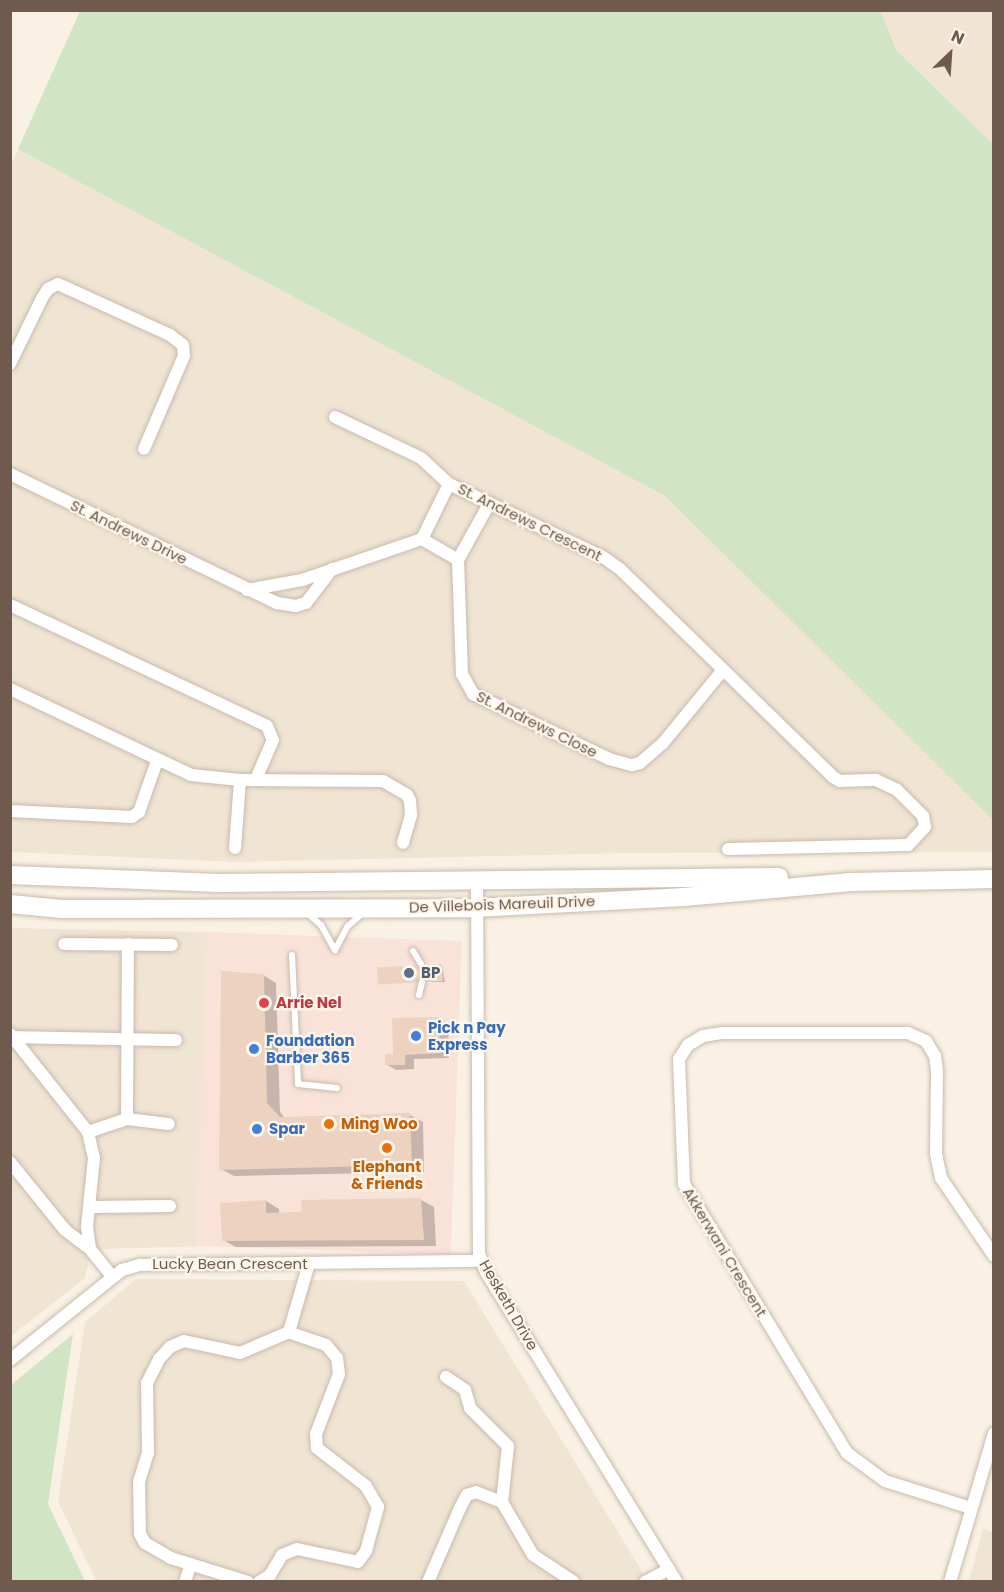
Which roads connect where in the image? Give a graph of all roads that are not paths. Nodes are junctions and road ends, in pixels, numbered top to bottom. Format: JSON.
{"nodes":[{"id":1,"x":10,"y":364,"type":"edge"},
{"id":2,"x":335,"y":417,"type":"dead end"},
{"id":3,"x":144,"y":450,"type":"dead end"},
{"id":4,"x":10,"y":474,"type":"edge"},
{"id":5,"x":449,"y":483,"type":"junction"},
{"id":6,"x":489,"y":504,"type":"junction"},
{"id":7,"x":422,"y":538,"type":"junction"},
{"id":8,"x":458,"y":560,"type":"junction"},
{"id":9,"x":332,"y":569,"type":"junction"},
{"id":10,"x":247,"y":590,"type":"junction"},
{"id":11,"x":10,"y":605,"type":"edge"},
{"id":12,"x":723,"y":670,"type":"junction"},
{"id":13,"x":10,"y":689,"type":"edge"},
{"id":14,"x":157,"y":761,"type":"junction"},
{"id":15,"x":256,"y":779,"type":"junction"},
{"id":16,"x":240,"y":780,"type":"junction"},
{"id":17,"x":10,"y":811,"type":"edge"},
{"id":18,"x":403,"y":843,"type":"dead end"},
{"id":19,"x":235,"y":848,"type":"dead end"},
{"id":20,"x":728,"y":849,"type":"dead end"},
{"id":21,"x":993,"y":873,"type":"edge"},
{"id":22,"x":10,"y":875,"type":"edge"},
{"id":23,"x":993,"y":879,"type":"edge"},
{"id":24,"x":477,"y":882,"type":"junction"},
{"id":25,"x":10,"y":904,"type":"edge"},
{"id":26,"x":299,"y":907,"type":"junction"},
{"id":27,"x":371,"y":907,"type":"junction"},
{"id":28,"x":474,"y":908,"type":"junction"},
{"id":29,"x":64,"y":944,"type":"dead end"},
{"id":30,"x":128,"y":944,"type":"junction"},
{"id":31,"x":172,"y":945,"type":"dead end"},
{"id":32,"x":413,"y":951,"type":"dead end"},
{"id":33,"x":292,"y":955,"type":"dead end"},
{"id":34,"x":421,"y":964,"type":"dead end"},
{"id":35,"x":422,"y":982,"type":"dead end"},
{"id":36,"x":419,"y":994,"type":"dead end"},
{"id":37,"x":12,"y":1036,"type":"edge"},
{"id":38,"x":127,"y":1038,"type":"junction"},
{"id":39,"x":176,"y":1040,"type":"dead end"},
{"id":40,"x":337,"y":1088,"type":"dead end"},
{"id":41,"x":127,"y":1119,"type":"junction"},
{"id":42,"x":169,"y":1124,"type":"dead end"},
{"id":43,"x":88,"y":1132,"type":"junction"},
{"id":44,"x":10,"y":1162,"type":"edge"},
{"id":45,"x":170,"y":1206,"type":"dead end"},
{"id":46,"x":91,"y":1207,"type":"junction"},
{"id":47,"x":90,"y":1248,"type":"junction"},
{"id":48,"x":993,"y":1256,"type":"edge"},
{"id":49,"x":482,"y":1261,"type":"junction"},
{"id":50,"x":309,"y":1263,"type":"junction"},
{"id":51,"x":113,"y":1277,"type":"junction"},
{"id":52,"x":289,"y":1332,"type":"junction"},
{"id":53,"x":10,"y":1360,"type":"edge"},
{"id":54,"x":446,"y":1377,"type":"dead end"},
{"id":55,"x":993,"y":1433,"type":"edge"},
{"id":56,"x":502,"y":1502,"type":"junction"},
{"id":57,"x":972,"y":1508,"type":"junction"},
{"id":58,"x":191,"y":1564,"type":"junction"},
{"id":59,"x":669,"y":1569,"type":"junction"},
{"id":60,"x":267,"y":1579,"type":"edge"},
{"id":61,"x":185,"y":1581,"type":"edge"},
{"id":62,"x":248,"y":1581,"type":"edge"},
{"id":63,"x":428,"y":1581,"type":"edge"},
{"id":64,"x":574,"y":1581,"type":"edge"},
{"id":65,"x":645,"y":1581,"type":"edge"},
{"id":66,"x":677,"y":1581,"type":"edge"},
{"id":67,"x":950,"y":1581,"type":"edge"}],
"edges":[{"from":1,"to":3,"type":"street"},
{"from":2,"to":5,"type":"street","name":"St. Andrews Crescent"},
{"from":4,"to":10,"type":"street","name":"St. Andrews Drive"},
{"from":5,"to":6,"type":"street","name":"St. Andrews Crescent"},
{"from":5,"to":7,"type":"street"},
{"from":6,"to":8,"type":"street"},
{"from":6,"to":12,"type":"street","name":"St. Andrews Crescent"},
{"from":7,"to":8,"type":"street"},
{"from":7,"to":9,"type":"street"},
{"from":8,"to":12,"type":"street","name":"St. Andrews Close"},
{"from":9,"to":10,"type":"street"},
{"from":9,"to":10,"type":"street","name":"St. Andrews Drive"},
{"from":11,"to":15,"type":"street"},
{"from":12,"to":20,"type":"street","name":"St. Andrews Crescent"},
{"from":13,"to":14,"type":"street"},
{"from":14,"to":16,"type":"street"},
{"from":14,"to":17,"type":"street"},
{"from":15,"to":16,"type":"street"},
{"from":15,"to":18,"type":"street"},
{"from":16,"to":19,"type":"street"},
{"from":21,"to":24,"type":"main road","name":"De Villebois Mareuil Drive"},
{"from":22,"to":24,"type":"main road","name":"De Villebois Mareuil Drive"},
{"from":23,"to":28,"type":"main road","name":"De Villebois Mareuil Drive"},
{"from":24,"to":28,"type":"street","name":"Hesketh Drive"},
{"from":25,"to":26,"type":"main road","name":"De Villebois Mareuil Drive"},
{"from":26,"to":27,"type":"main road","name":"De Villebois Mareuil Drive"},
{"from":26,"to":27,"type":"lane"},
{"from":27,"to":28,"type":"main road","name":"De Villebois Mareuil Drive"},
{"from":28,"to":49,"type":"street","name":"Hesketh Drive"},
{"from":29,"to":30,"type":"street"},
{"from":30,"to":31,"type":"street"},
{"from":30,"to":38,"type":"street"},
{"from":32,"to":34,"type":"lane"},
{"from":33,"to":40,"type":"lane"},
{"from":35,"to":36,"type":"lane"},
{"from":37,"to":38,"type":"street"},
{"from":37,"to":43,"type":"street"},
{"from":38,"to":39,"type":"street"},
{"from":38,"to":41,"type":"street"},
{"from":41,"to":42,"type":"street"},
{"from":41,"to":43,"type":"street"},
{"from":43,"to":46,"type":"street"},
{"from":44,"to":47,"type":"street"},
{"from":45,"to":46,"type":"street"},
{"from":46,"to":47,"type":"street"},
{"from":47,"to":51,"type":"street"},
{"from":48,"to":57,"type":"street","name":"Akkerwani Crescent"},
{"from":49,"to":50,"type":"street","name":"Lucky Bean Crescent"},
{"from":49,"to":59,"type":"street","name":"Hesketh Drive"},
{"from":50,"to":51,"type":"street","name":"Lucky Bean Crescent"},
{"from":50,"to":52,"type":"street"},
{"from":51,"to":53,"type":"street","name":"Lucky Bean Crescent"},
{"from":52,"to":58,"type":"street"},
{"from":52,"to":60,"type":"street"},
{"from":54,"to":56,"type":"street"},
{"from":55,"to":57,"type":"street"},
{"from":56,"to":63,"type":"street"},
{"from":56,"to":64,"type":"street"},
{"from":57,"to":67,"type":"street"},
{"from":58,"to":61,"type":"street"},
{"from":58,"to":62,"type":"street"},
{"from":59,"to":65,"type":"street"},
{"from":59,"to":66,"type":"street","name":"Hesketh Drive"}]}
